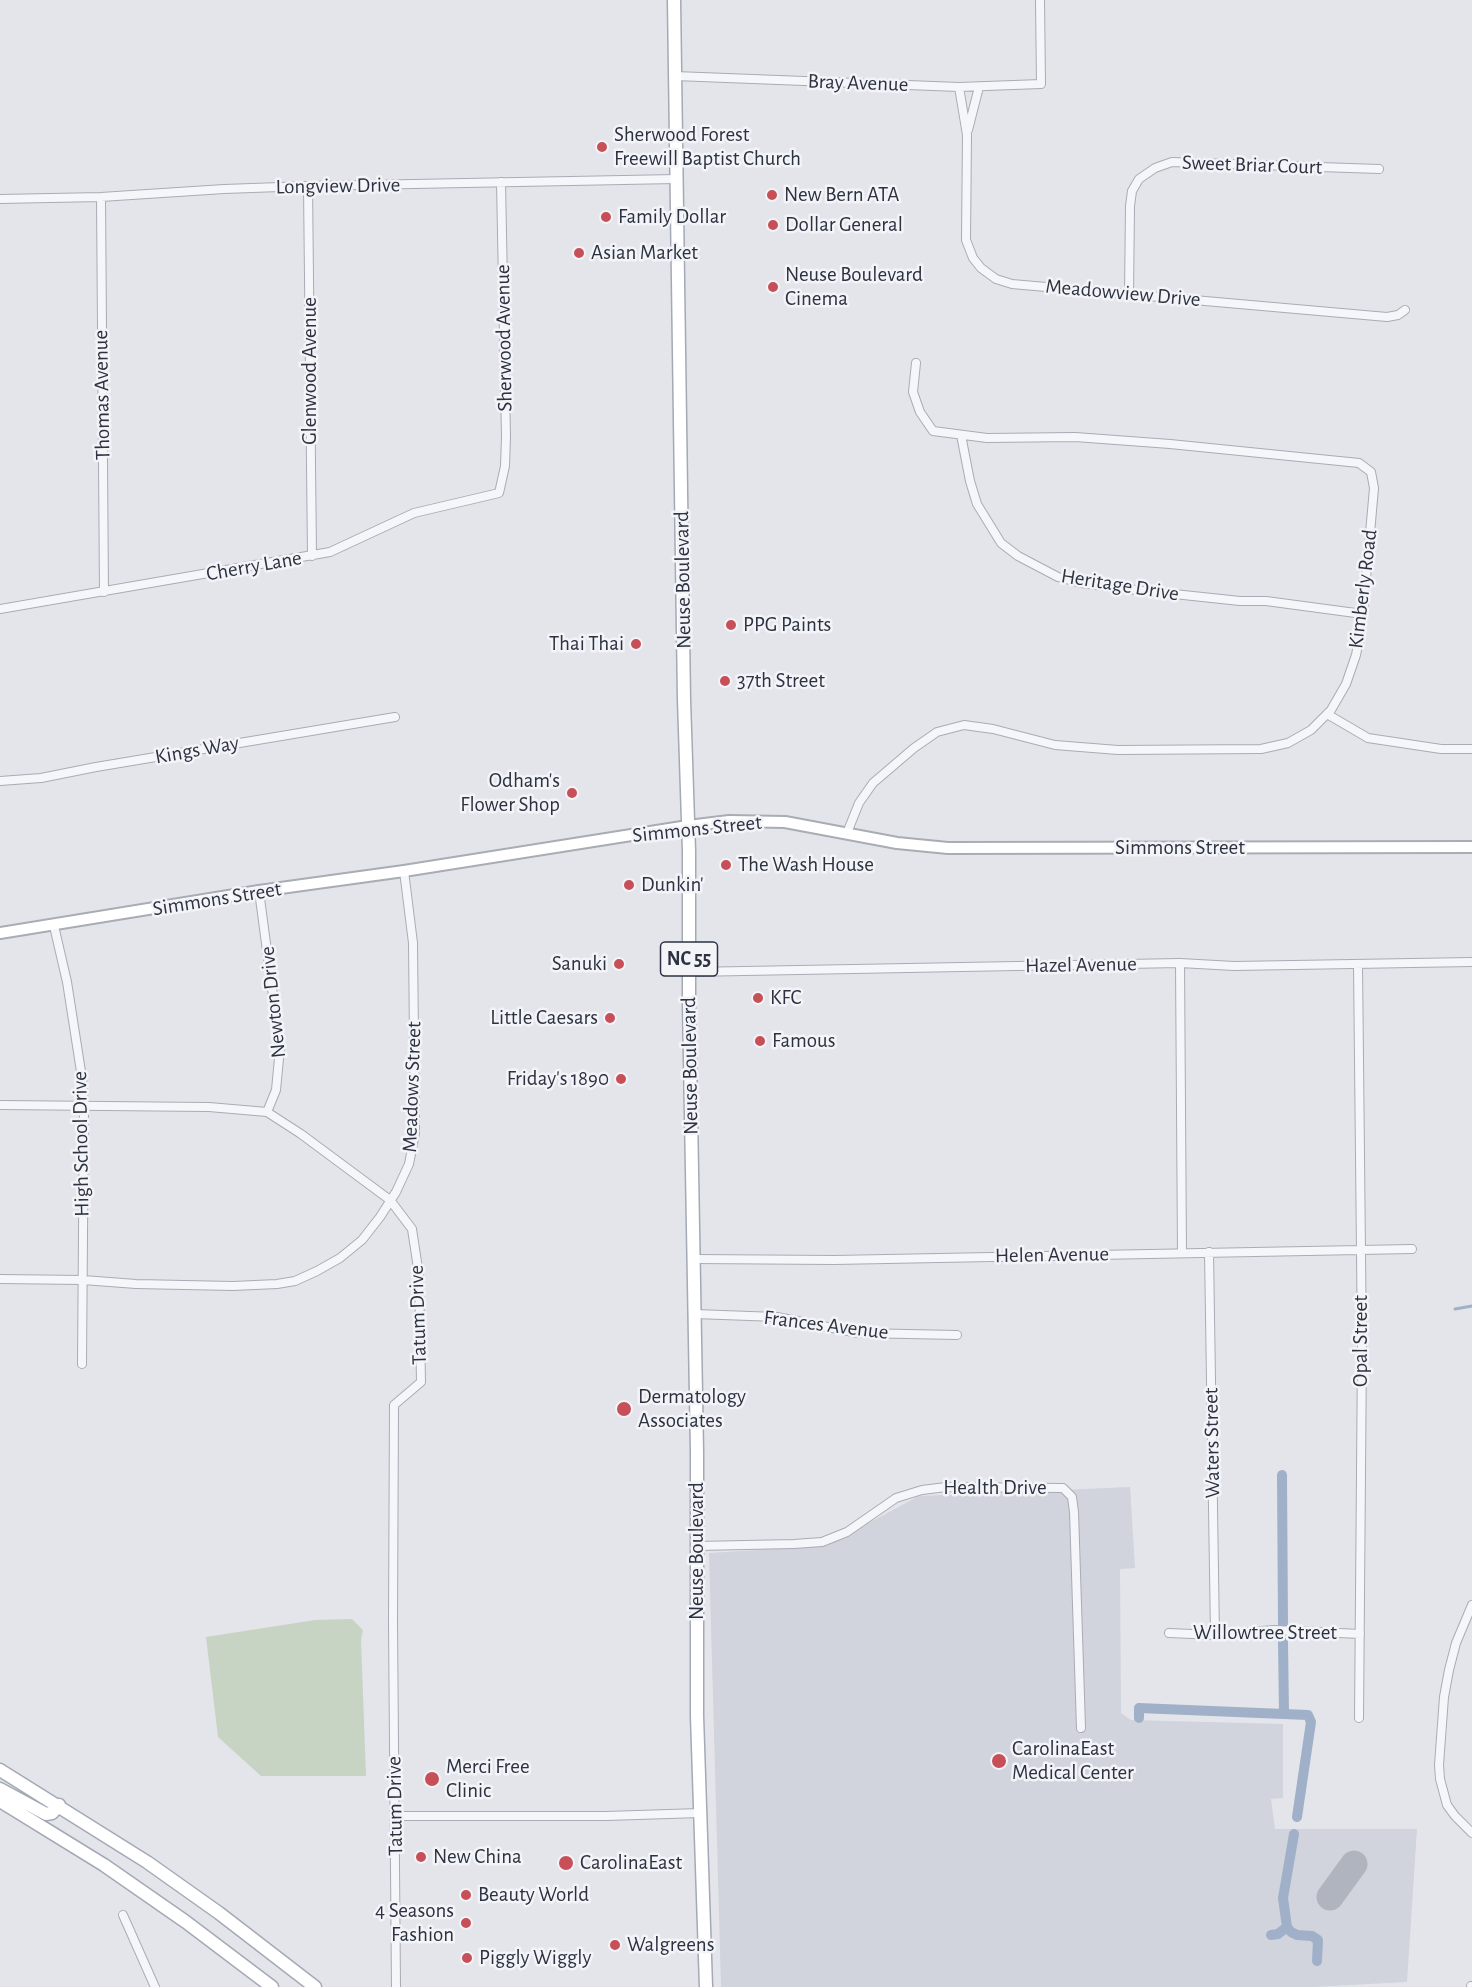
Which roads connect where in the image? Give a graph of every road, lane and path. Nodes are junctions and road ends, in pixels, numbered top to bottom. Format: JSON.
{"nodes":[{"id":1,"x":674,"y":0,"type":"edge"},
{"id":2,"x":1040,"y":0,"type":"edge"},
{"id":3,"x":675,"y":76,"type":"junction"},
{"id":4,"x":959,"y":87,"type":"junction"},
{"id":5,"x":979,"y":87,"type":"junction"},
{"id":6,"x":967,"y":135,"type":"junction"},
{"id":7,"x":1379,"y":169,"type":"dead end"},
{"id":8,"x":676,"y":179,"type":"junction"},
{"id":9,"x":501,"y":182,"type":"junction"},
{"id":10,"x":308,"y":186,"type":"junction"},
{"id":11,"x":101,"y":197,"type":"junction"},
{"id":12,"x":0,"y":199,"type":"edge"},
{"id":13,"x":1129,"y":294,"type":"junction"},
{"id":14,"x":1405,"y":310,"type":"dead end"},
{"id":15,"x":916,"y":363,"type":"dead end"},
{"id":16,"x":961,"y":435,"type":"junction"},
{"id":17,"x":499,"y":493,"type":"joint"},
{"id":18,"x":312,"y":556,"type":"junction"},
{"id":19,"x":104,"y":592,"type":"junction"},
{"id":20,"x":0,"y":609,"type":"edge"},
{"id":21,"x":1363,"y":614,"type":"junction"},
{"id":22,"x":1327,"y":714,"type":"junction"},
{"id":23,"x":395,"y":717,"type":"dead end"},
{"id":24,"x":1472,"y":749,"type":"edge"},
{"id":25,"x":0,"y":781,"type":"edge"},
{"id":26,"x":688,"y":826,"type":"junction"},
{"id":27,"x":847,"y":833,"type":"junction"},
{"id":28,"x":1472,"y":847,"type":"edge"},
{"id":29,"x":404,"y":871,"type":"junction"},
{"id":30,"x":259,"y":891,"type":"junction"},
{"id":31,"x":54,"y":926,"type":"junction"},
{"id":32,"x":0,"y":933,"type":"edge"},
{"id":33,"x":1472,"y":962,"type":"edge"},
{"id":34,"x":1180,"y":963,"type":"junction"},
{"id":35,"x":1358,"y":963,"type":"junction"},
{"id":36,"x":690,"y":972,"type":"junction"},
{"id":37,"x":0,"y":1106,"type":"edge"},
{"id":38,"x":84,"y":1106,"type":"junction"},
{"id":39,"x":267,"y":1112,"type":"junction"},
{"id":40,"x":390,"y":1200,"type":"junction"},
{"id":41,"x":1412,"y":1248,"type":"dead end"},
{"id":42,"x":1361,"y":1250,"type":"junction"},
{"id":43,"x":1209,"y":1252,"type":"junction"},
{"id":44,"x":1182,"y":1253,"type":"junction"},
{"id":45,"x":693,"y":1259,"type":"junction"},
{"id":46,"x":0,"y":1279,"type":"edge"},
{"id":47,"x":83,"y":1280,"type":"junction"},
{"id":48,"x":695,"y":1314,"type":"junction"},
{"id":49,"x":957,"y":1335,"type":"dead end"},
{"id":50,"x":82,"y":1364,"type":"dead end"},
{"id":51,"x":697,"y":1546,"type":"junction"},
{"id":52,"x":1472,"y":1605,"type":"edge"},
{"id":53,"x":1169,"y":1633,"type":"dead end"},
{"id":54,"x":1360,"y":1634,"type":"junction"},
{"id":55,"x":1215,"y":1635,"type":"junction"},
{"id":56,"x":1359,"y":1718,"type":"dead end"},
{"id":57,"x":1081,"y":1728,"type":"dead end"},
{"id":58,"x":0,"y":1770,"type":"edge"},
{"id":59,"x":0,"y":1789,"type":"edge"},
{"id":60,"x":0,"y":1801,"type":"edge"},
{"id":61,"x":59,"y":1805,"type":"junction"},
{"id":62,"x":700,"y":1813,"type":"junction"},
{"id":63,"x":395,"y":1816,"type":"junction"},
{"id":64,"x":1472,"y":1833,"type":"edge"},
{"id":65,"x":123,"y":1915,"type":"dead end"},
{"id":66,"x":156,"y":1987,"type":"edge"},
{"id":67,"x":272,"y":1987,"type":"edge"},
{"id":68,"x":315,"y":1987,"type":"edge"},
{"id":69,"x":396,"y":1987,"type":"edge"},
{"id":70,"x":706,"y":1987,"type":"edge"}],
"edges":[{"from":1,"to":3,"type":"main road","name":"Neuse Boulevard","number":"NC 55"},
{"from":2,"to":5,"type":"street","name":"Bray Avenue"},
{"from":3,"to":4,"type":"street","name":"Bray Avenue"},
{"from":3,"to":8,"type":"main road","name":"Neuse Boulevard","number":"NC 55"},
{"from":4,"to":5,"type":"street","name":"Bray Avenue"},
{"from":4,"to":6,"type":"street","name":"Meadowview Drive"},
{"from":5,"to":6,"type":"street","name":"Meadowview Drive"},
{"from":6,"to":13,"type":"street","name":"Meadowview Drive"},
{"from":7,"to":13,"type":"street","name":"Sweet Briar Court"},
{"from":8,"to":9,"type":"street","name":"Longview Drive"},
{"from":8,"to":26,"type":"main road","name":"Neuse Boulevard","number":"NC 55"},
{"from":9,"to":10,"type":"street","name":"Longview Drive"},
{"from":9,"to":17,"type":"street","name":"Sherwood Avenue"},
{"from":10,"to":11,"type":"street","name":"Longview Drive"},
{"from":10,"to":18,"type":"street","name":"Glenwood Avenue"},
{"from":11,"to":12,"type":"street","name":"Longview Drive"},
{"from":11,"to":19,"type":"street","name":"Thomas Avenue"},
{"from":13,"to":14,"type":"street","name":"Meadowview Drive"},
{"from":15,"to":16,"type":"street"},
{"from":16,"to":21,"type":"street","name":"Heritage Drive"},
{"from":16,"to":21,"type":"street","name":"Kimberly Road"},
{"from":17,"to":18,"type":"street","name":"Cherry Lane"},
{"from":18,"to":19,"type":"street","name":"Cherry Lane"},
{"from":19,"to":20,"type":"street","name":"Cherry Lane"},
{"from":21,"to":22,"type":"street","name":"Kimberly Road"},
{"from":22,"to":24,"type":"street"},
{"from":22,"to":27,"type":"street","name":"Kimberly Road"},
{"from":23,"to":25,"type":"street","name":"Kings Way"},
{"from":26,"to":27,"type":"street","name":"Simmons Street"},
{"from":26,"to":29,"type":"street","name":"Simmons Street"},
{"from":26,"to":36,"type":"main road","name":"Neuse Boulevard","number":"NC 55"},
{"from":27,"to":28,"type":"street","name":"Simmons Street"},
{"from":29,"to":30,"type":"street","name":"Simmons Street"},
{"from":29,"to":40,"type":"street","name":"Meadows Street"},
{"from":30,"to":31,"type":"street","name":"Simmons Street"},
{"from":30,"to":39,"type":"street","name":"Newton Drive"},
{"from":31,"to":32,"type":"street","name":"Simmons Street"},
{"from":31,"to":38,"type":"street","name":"High School Drive"},
{"from":33,"to":35,"type":"street","name":"Hazel Avenue"},
{"from":34,"to":35,"type":"street","name":"Hazel Avenue"},
{"from":34,"to":36,"type":"street","name":"Hazel Avenue"},
{"from":34,"to":44,"type":"street"},
{"from":35,"to":42,"type":"street","name":"Opal Street"},
{"from":36,"to":45,"type":"main road","name":"Neuse Boulevard","number":"NC 55"},
{"from":37,"to":38,"type":"street","name":"Tatum Drive"},
{"from":38,"to":39,"type":"street","name":"Tatum Drive"},
{"from":38,"to":47,"type":"street","name":"High School Drive"},
{"from":39,"to":40,"type":"street","name":"Tatum Drive"},
{"from":40,"to":47,"type":"street","name":"Meadows Street"},
{"from":40,"to":63,"type":"street","name":"Tatum Drive"},
{"from":41,"to":42,"type":"street","name":"Helen Avenue"},
{"from":42,"to":43,"type":"street","name":"Helen Avenue"},
{"from":42,"to":54,"type":"street","name":"Opal Street"},
{"from":43,"to":44,"type":"street","name":"Helen Avenue"},
{"from":43,"to":55,"type":"street","name":"Waters Street"},
{"from":44,"to":45,"type":"street","name":"Helen Avenue"},
{"from":45,"to":48,"type":"main road","name":"Neuse Boulevard","number":"NC 55"},
{"from":46,"to":47,"type":"street","name":"Meadows Street"},
{"from":47,"to":50,"type":"street","name":"High School Drive"},
{"from":48,"to":49,"type":"street","name":"Frances Avenue"},
{"from":48,"to":51,"type":"main road","name":"Neuse Boulevard","number":"NC 55"},
{"from":51,"to":57,"type":"street","name":"Health Drive"},
{"from":51,"to":62,"type":"main road","name":"Neuse Boulevard","number":"NC 55"},
{"from":52,"to":64,"type":"street"},
{"from":53,"to":55,"type":"street","name":"Willowtree Street"},
{"from":54,"to":55,"type":"street","name":"Willowtree Street"},
{"from":54,"to":56,"type":"street","name":"Opal Street"},
{"from":58,"to":61,"type":"main road"},
{"from":59,"to":61,"type":"main road"},
{"from":60,"to":67,"type":"main road"},
{"from":61,"to":68,"type":"main road"},
{"from":62,"to":63,"type":"street"},
{"from":62,"to":70,"type":"main road","name":"Neuse Boulevard","number":"NC 55"},
{"from":63,"to":69,"type":"street","name":"Tatum Drive"},
{"from":65,"to":66,"type":"street"}]}
